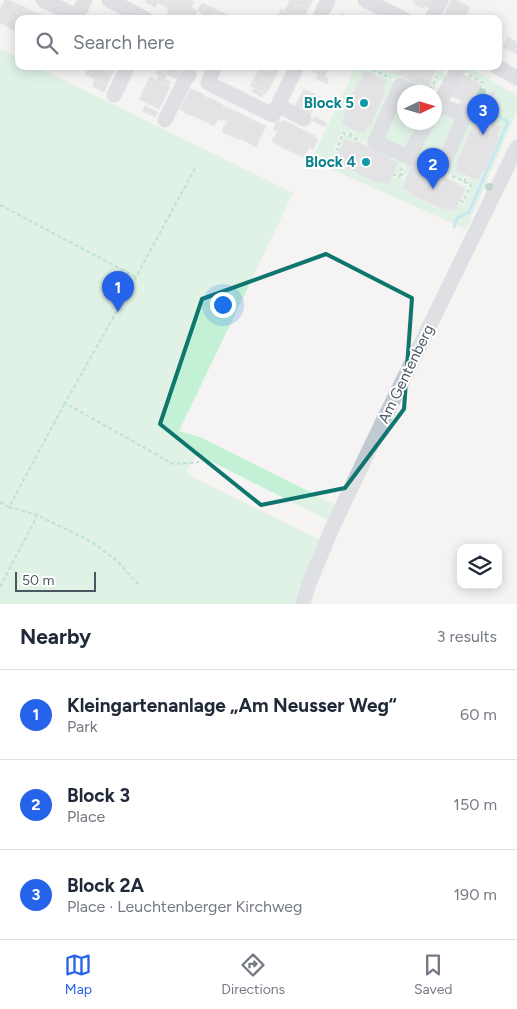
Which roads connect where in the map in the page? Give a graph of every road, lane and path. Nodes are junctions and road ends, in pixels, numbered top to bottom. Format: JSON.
{"nodes":[{"id":1,"x":43,"y":0,"type":"edge"},
{"id":2,"x":85,"y":0,"type":"edge"},
{"id":3,"x":109,"y":0,"type":"edge"},
{"id":4,"x":328,"y":0,"type":"edge"},
{"id":5,"x":365,"y":0,"type":"edge"},
{"id":6,"x":441,"y":0,"type":"edge"},
{"id":7,"x":75,"y":15,"type":"edge"},
{"id":8,"x":78,"y":15,"type":"edge"},
{"id":9,"x":138,"y":15,"type":"edge"},
{"id":10,"x":322,"y":15,"type":"edge"},
{"id":11,"x":396,"y":15,"type":"edge"},
{"id":12,"x":434,"y":15,"type":"edge"},
{"id":13,"x":502,"y":69,"type":"edge"},
{"id":14,"x":126,"y":70,"type":"edge"},
{"id":15,"x":213,"y":70,"type":"edge"},
{"id":16,"x":295,"y":70,"type":"edge"},
{"id":17,"x":372,"y":70,"type":"edge"},
{"id":18,"x":458,"y":70,"type":"edge"},
{"id":19,"x":462,"y":70,"type":"edge"},
{"id":20,"x":191,"y":71,"type":"edge"},
{"id":21,"x":434,"y":75,"type":"dead end"},
{"id":22,"x":517,"y":78,"type":"edge"},
{"id":23,"x":208,"y":83,"type":"junction"},
{"id":24,"x":403,"y":85,"type":"edge"},
{"id":25,"x":433,"y":85,"type":"edge"},
{"id":26,"x":477,"y":93,"type":"junction"},
{"id":27,"x":114,"y":95,"type":"dead end"},
{"id":28,"x":442,"y":96,"type":"edge"},
{"id":29,"x":489,"y":100,"type":"dead end"},
{"id":30,"x":278,"y":105,"type":"junction"},
{"id":31,"x":397,"y":106,"type":"edge"},
{"id":32,"x":442,"y":107,"type":"edge"},
{"id":33,"x":467,"y":112,"type":"junction"},
{"id":34,"x":304,"y":118,"type":"dead end"},
{"id":35,"x":165,"y":120,"type":"dead end"},
{"id":36,"x":490,"y":122,"type":"dead end"},
{"id":37,"x":352,"y":129,"type":"dead end"},
{"id":38,"x":423,"y":130,"type":"edge"},
{"id":39,"x":350,"y":136,"type":"junction"},
{"id":40,"x":375,"y":142,"type":"junction"},
{"id":41,"x":517,"y":147,"type":"edge"},
{"id":42,"x":340,"y":150,"type":"dead end"},
{"id":43,"x":408,"y":156,"type":"junction"},
{"id":44,"x":195,"y":168,"type":"dead end"},
{"id":45,"x":440,"y":171,"type":"junction"},
{"id":46,"x":400,"y":174,"type":"dead end"},
{"id":47,"x":467,"y":176,"type":"dead end"},
{"id":48,"x":406,"y":177,"type":"dead end"},
{"id":49,"x":464,"y":182,"type":"junction"},
{"id":50,"x":460,"y":200,"type":"dead end"},
{"id":51,"x":0,"y":205,"type":"edge"},
{"id":52,"x":136,"y":277,"type":"junction"},
{"id":53,"x":64,"y":403,"type":"junction"},
{"id":54,"x":199,"y":462,"type":"dead end"},
{"id":55,"x":0,"y":502,"type":"edge"},
{"id":56,"x":9,"y":507,"type":"junction"},
{"id":57,"x":38,"y":515,"type":"junction"},
{"id":58,"x":140,"y":586,"type":"dead end"},
{"id":59,"x":0,"y":587,"type":"edge"},
{"id":60,"x":303,"y":604,"type":"edge"}],
"edges":[{"from":1,"to":7,"type":"street"},
{"from":2,"to":8,"type":"street"},
{"from":3,"to":9,"type":"street"},
{"from":4,"to":10,"type":"street"},
{"from":5,"to":11,"type":"street"},
{"from":6,"to":12,"type":"street"},
{"from":13,"to":22,"type":"street"},
{"from":14,"to":27,"type":"street"},
{"from":15,"to":23,"type":"street"},
{"from":16,"to":30,"type":"street"},
{"from":17,"to":24,"type":"path"},
{"from":18,"to":28,"type":"street"},
{"from":19,"to":26,"type":"path"},
{"from":20,"to":23,"type":"street"},
{"from":20,"to":35,"type":"street"},
{"from":21,"to":25,"type":"path"},
{"from":23,"to":30,"type":"street"},
{"from":26,"to":29,"type":"path"},
{"from":26,"to":33,"type":"path"},
{"from":30,"to":34,"type":"street"},
{"from":31,"to":40,"type":"street"},
{"from":32,"to":33,"type":"street"},
{"from":33,"to":36,"type":"path"},
{"from":33,"to":45,"type":"street"},
{"from":37,"to":39,"type":"path"},
{"from":38,"to":43,"type":"street"},
{"from":39,"to":40,"type":"path"},
{"from":39,"to":42,"type":"path"},
{"from":40,"to":43,"type":"street"},
{"from":41,"to":60,"type":"street","name":"Am Gentenberg"},
{"from":43,"to":45,"type":"street"},
{"from":44,"to":52,"type":"path"},
{"from":45,"to":49,"type":"path"},
{"from":46,"to":48,"type":"path"},
{"from":47,"to":49,"type":"path"},
{"from":49,"to":50,"type":"path"},
{"from":51,"to":52,"type":"path"},
{"from":52,"to":53,"type":"path"},
{"from":53,"to":54,"type":"path"},
{"from":53,"to":56,"type":"path"},
{"from":55,"to":56,"type":"path"},
{"from":56,"to":57,"type":"path"},
{"from":57,"to":58,"type":"path"},
{"from":57,"to":59,"type":"path"}]}
